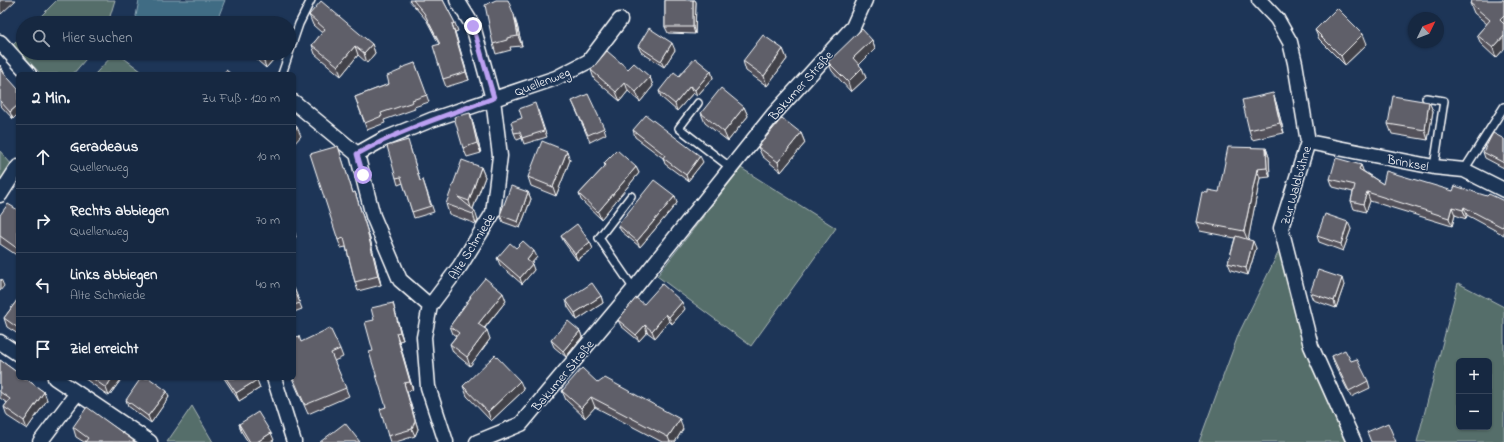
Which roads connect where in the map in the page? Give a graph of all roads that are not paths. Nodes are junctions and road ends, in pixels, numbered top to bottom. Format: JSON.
{"nodes":[{"id":1,"x":312,"y":0,"type":"edge"},
{"id":2,"x":457,"y":0,"type":"edge"},
{"id":3,"x":865,"y":0,"type":"edge"},
{"id":4,"x":1259,"y":0,"type":"edge"},
{"id":5,"x":620,"y":20,"type":"dead end"},
{"id":6,"x":296,"y":33,"type":"edge"},
{"id":7,"x":0,"y":42,"type":"edge"},
{"id":8,"x":287,"y":60,"type":"edge"},
{"id":9,"x":26,"y":72,"type":"edge"},
{"id":10,"x":283,"y":72,"type":"edge"},
{"id":11,"x":494,"y":98,"type":"junction"},
{"id":12,"x":1426,"y":98,"type":"dead end"},
{"id":13,"x":698,"y":103,"type":"dead end"},
{"id":14,"x":296,"y":104,"type":"edge"},
{"id":15,"x":1504,"y":107,"type":"edge"},
{"id":16,"x":1308,"y":142,"type":"junction"},
{"id":17,"x":357,"y":154,"type":"junction"},
{"id":18,"x":1434,"y":167,"type":"junction"},
{"id":19,"x":731,"y":168,"type":"junction"},
{"id":20,"x":1464,"y":170,"type":"junction"},
{"id":21,"x":16,"y":171,"type":"edge"},
{"id":22,"x":1504,"y":190,"type":"edge"},
{"id":23,"x":0,"y":195,"type":"edge"},
{"id":24,"x":631,"y":196,"type":"dead end"},
{"id":25,"x":634,"y":289,"type":"junction"},
{"id":26,"x":430,"y":306,"type":"junction"},
{"id":27,"x":0,"y":342,"type":"edge"},
{"id":28,"x":16,"y":353,"type":"edge"},
{"id":29,"x":58,"y":380,"type":"edge"},
{"id":30,"x":275,"y":380,"type":"edge"},
{"id":31,"x":77,"y":393,"type":"junction"},
{"id":32,"x":40,"y":442,"type":"edge"},
{"id":33,"x":150,"y":442,"type":"edge"},
{"id":34,"x":294,"y":442,"type":"edge"},
{"id":35,"x":446,"y":442,"type":"edge"},
{"id":36,"x":477,"y":442,"type":"edge"},
{"id":37,"x":1354,"y":442,"type":"edge"}],
"edges":[{"from":1,"to":6,"type":"lane"},
{"from":2,"to":11,"type":"street","name":"Alte Schmiede"},
{"from":3,"to":19,"type":"street","name":"Bakumer Straße"},
{"from":4,"to":16,"type":"street","name":"Zur Waldbühne"},
{"from":5,"to":11,"type":"street","name":"Quellenweg"},
{"from":7,"to":9,"type":"street"},
{"from":8,"to":10,"type":"lane"},
{"from":11,"to":17,"type":"street","name":"Quellenweg"},
{"from":11,"to":26,"type":"street","name":"Alte Schmiede"},
{"from":12,"to":18,"type":"lane"},
{"from":13,"to":19,"type":"lane"},
{"from":14,"to":17,"type":"street"},
{"from":15,"to":20,"type":"lane"},
{"from":16,"to":18,"type":"street","name":"Brinksel"},
{"from":16,"to":37,"type":"street","name":"Zur Waldbühne"},
{"from":17,"to":26,"type":"street"},
{"from":18,"to":20,"type":"street","name":"Brinksel"},
{"from":19,"to":25,"type":"street","name":"Bakumer Straße"},
{"from":20,"to":22,"type":"street","name":"Brinksel"},
{"from":21,"to":23,"type":"street"},
{"from":24,"to":25,"type":"lane"},
{"from":25,"to":36,"type":"street","name":"Bakumer Straße"},
{"from":26,"to":35,"type":"street","name":"Alte Schmiede"},
{"from":27,"to":28,"type":"street"},
{"from":29,"to":31,"type":"street"},
{"from":30,"to":34,"type":"street"},
{"from":31,"to":32,"type":"street"},
{"from":31,"to":33,"type":"street"}]}
